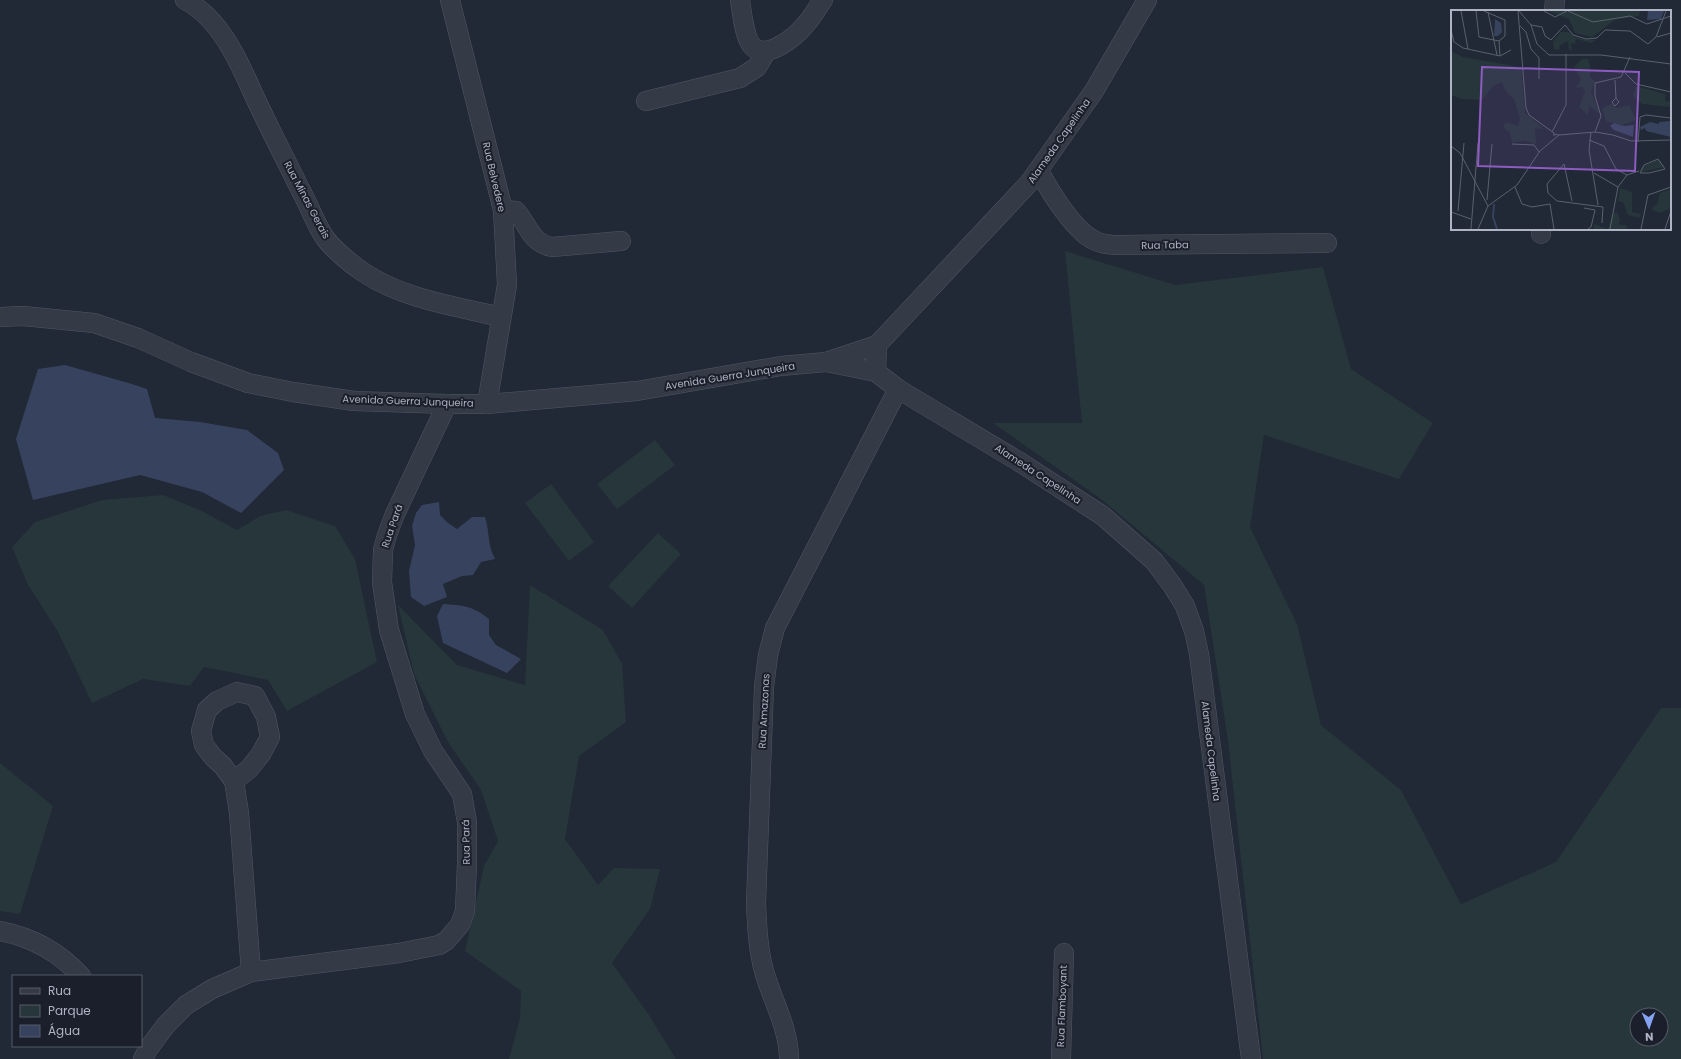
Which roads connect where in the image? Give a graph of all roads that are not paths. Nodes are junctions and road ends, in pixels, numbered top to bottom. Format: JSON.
{"nodes":[{"id":1,"x":185,"y":0,"type":"edge"},
{"id":2,"x":450,"y":0,"type":"edge"},
{"id":3,"x":740,"y":0,"type":"edge"},
{"id":4,"x":823,"y":0,"type":"edge"},
{"id":5,"x":1147,"y":0,"type":"edge"},
{"id":6,"x":1555,"y":0,"type":"edge"},
{"id":7,"x":1554,"y":10,"type":"edge"},
{"id":8,"x":766,"y":52,"type":"junction"},
{"id":9,"x":646,"y":101,"type":"dead end"},
{"id":10,"x":1039,"y":171,"type":"junction"},
{"id":11,"x":503,"y":210,"type":"junction"},
{"id":12,"x":621,"y":241,"type":"dead end"},
{"id":13,"x":1327,"y":244,"type":"dead end"},
{"id":14,"x":0,"y":317,"type":"edge"},
{"id":15,"x":501,"y":317,"type":"junction"},
{"id":16,"x":877,"y":345,"type":"junction"},
{"id":17,"x":826,"y":362,"type":"junction"},
{"id":18,"x":876,"y":372,"type":"junction"},
{"id":19,"x":898,"y":389,"type":"junction"},
{"id":20,"x":447,"y":404,"type":"junction"},
{"id":21,"x":487,"y":404,"type":"junction"},
{"id":22,"x":234,"y":781,"type":"junction"},
{"id":23,"x":0,"y":931,"type":"edge"},
{"id":24,"x":1064,"y":953,"type":"dead end"},
{"id":25,"x":251,"y":972,"type":"junction"},
{"id":26,"x":80,"y":975,"type":"edge"},
{"id":27,"x":144,"y":1050,"type":"edge"},
{"id":28,"x":789,"y":1059,"type":"edge"},
{"id":29,"x":1061,"y":1059,"type":"edge"},
{"id":30,"x":1251,"y":1059,"type":"edge"}],
"edges":[{"from":1,"to":15,"type":"street","name":"Rua Minas Gerais"},
{"from":2,"to":11,"type":"street","name":"Rua Belvedere"},
{"from":3,"to":8,"type":"street"},
{"from":4,"to":8,"type":"street"},
{"from":5,"to":10,"type":"street","name":"Alameda Capelinha"},
{"from":6,"to":7,"type":"street"},
{"from":8,"to":9,"type":"street"},
{"from":10,"to":13,"type":"street","name":"Rua Taba"},
{"from":10,"to":16,"type":"street","name":"Alameda Capelinha"},
{"from":11,"to":12,"type":"street"},
{"from":11,"to":15,"type":"street","name":"Rua Belvedere"},
{"from":14,"to":20,"type":"street","name":"Avenida Guerra Junqueira"},
{"from":15,"to":21,"type":"street","name":"Rua Belvedere"},
{"from":16,"to":17,"type":"street","name":"Avenida Guerra Junqueira"},
{"from":16,"to":18,"type":"street"},
{"from":17,"to":18,"type":"street","name":"Avenida Guerra Junqueira"},
{"from":17,"to":21,"type":"street","name":"Avenida Guerra Junqueira"},
{"from":18,"to":19,"type":"street","name":"Alameda Capelinha"},
{"from":19,"to":28,"type":"street","name":"Rua Amazonas"},
{"from":19,"to":30,"type":"street","name":"Alameda Capelinha"},
{"from":20,"to":21,"type":"street","name":"Avenida Guerra Junqueira"},
{"from":20,"to":25,"type":"street","name":"Rua Pará"},
{"from":22,"to":22,"type":"street"},
{"from":22,"to":25,"type":"street"},
{"from":23,"to":26,"type":"street"},
{"from":24,"to":29,"type":"street","name":"Rua Flamboyant"},
{"from":25,"to":27,"type":"street","name":"Rua Pará"}]}
